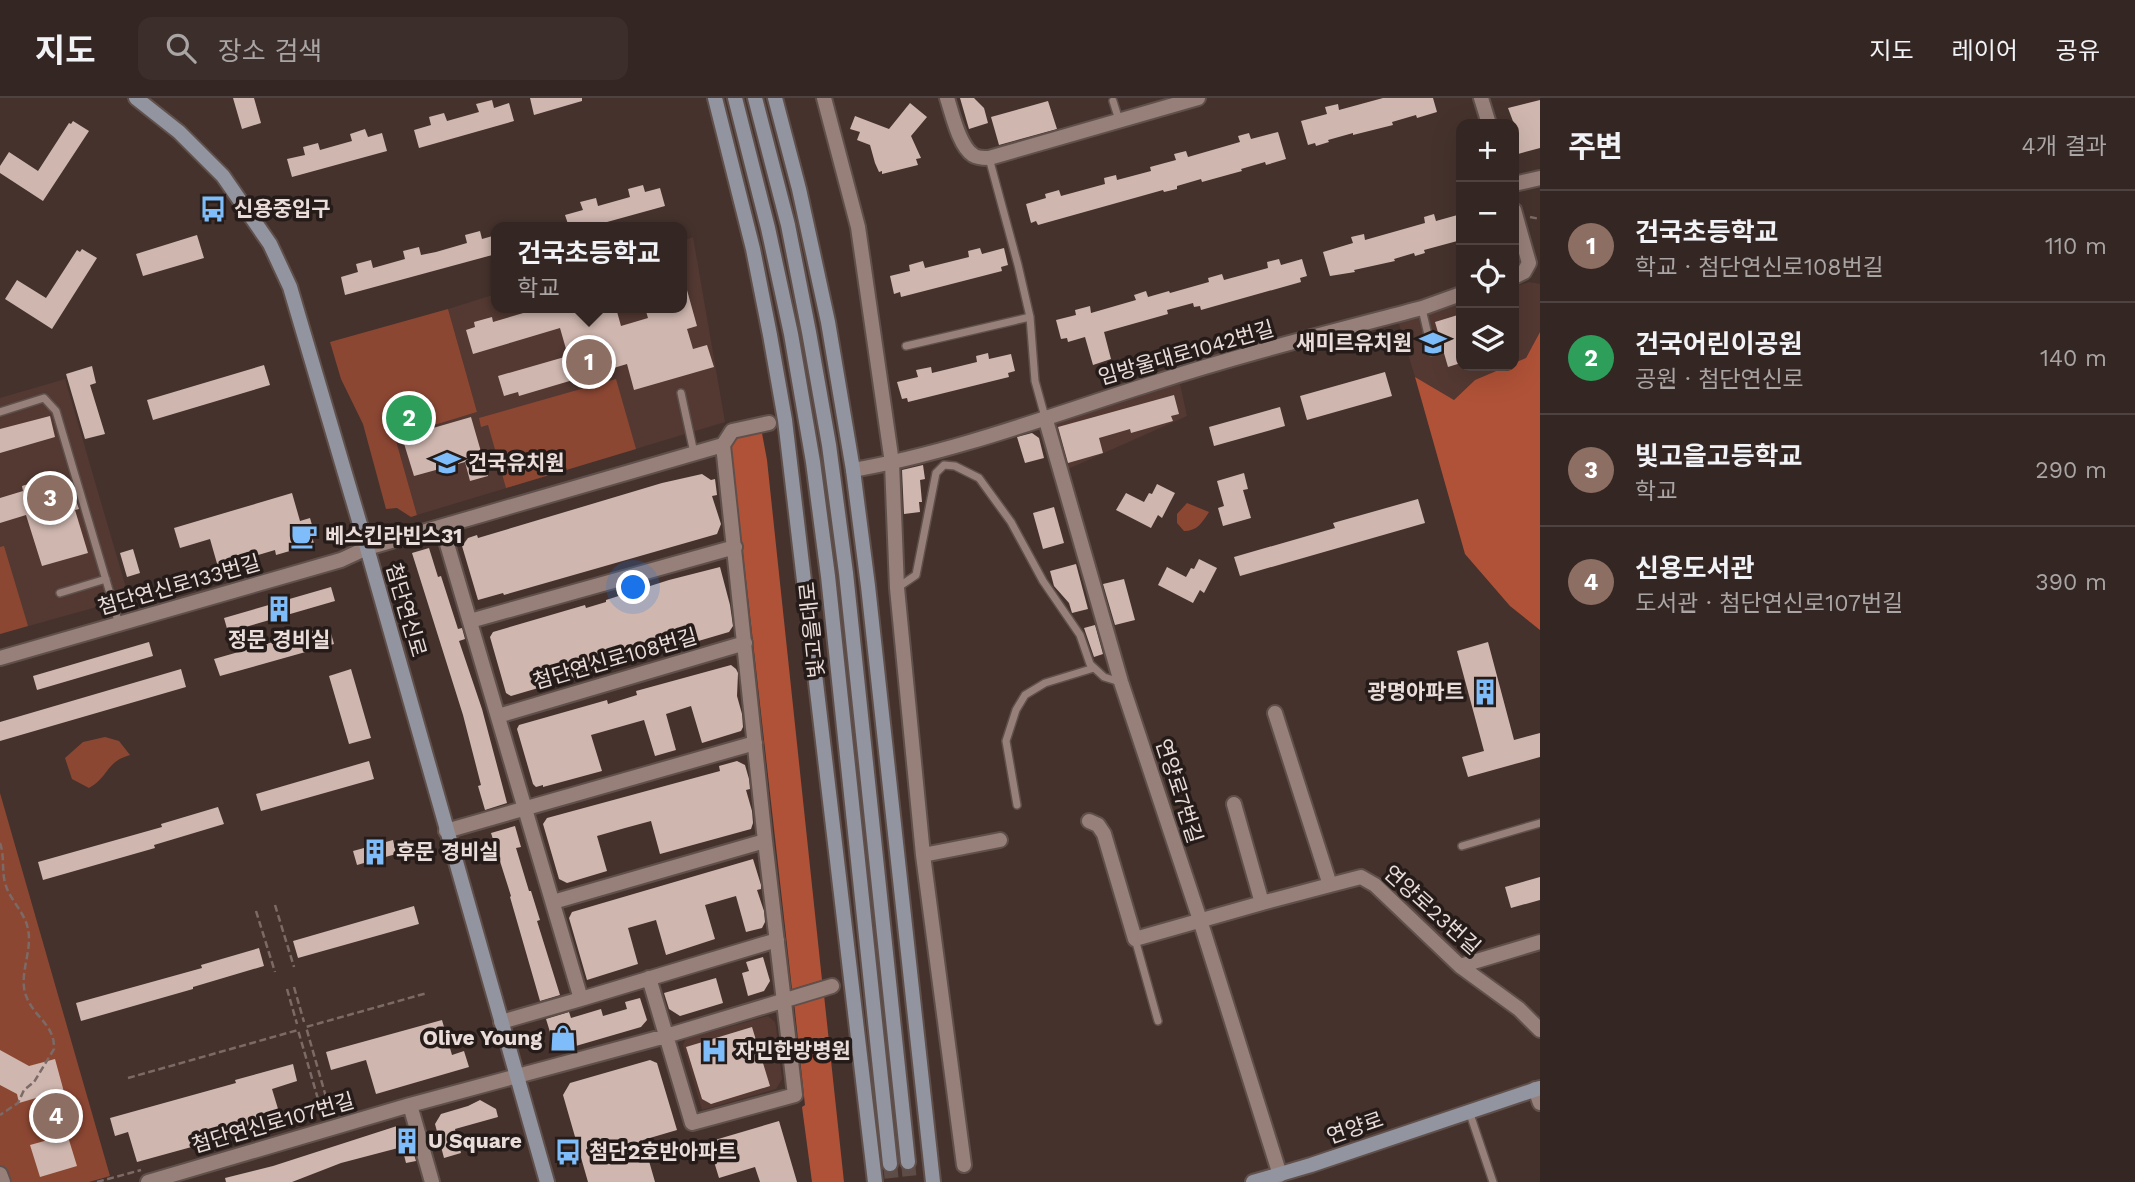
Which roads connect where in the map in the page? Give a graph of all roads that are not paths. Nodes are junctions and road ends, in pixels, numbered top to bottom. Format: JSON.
{"nodes":[{"id":1,"x":136,"y":98,"type":"edge"},
{"id":2,"x":715,"y":98,"type":"edge"},
{"id":3,"x":735,"y":98,"type":"edge"},
{"id":4,"x":755,"y":98,"type":"edge"},
{"id":5,"x":775,"y":98,"type":"edge"},
{"id":6,"x":824,"y":98,"type":"edge"},
{"id":7,"x":947,"y":98,"type":"edge"},
{"id":8,"x":1198,"y":98,"type":"edge"},
{"id":9,"x":1481,"y":98,"type":"edge"},
{"id":10,"x":1114,"y":101,"type":"dead end"},
{"id":11,"x":1487,"y":119,"type":"edge"},
{"id":12,"x":1120,"y":121,"type":"junction"},
{"id":13,"x":989,"y":158,"type":"junction"},
{"id":14,"x":1540,"y":177,"type":"edge"},
{"id":15,"x":1519,"y":183,"type":"edge"},
{"id":16,"x":1519,"y":228,"type":"edge"},
{"id":17,"x":1519,"y":274,"type":"edge"},
{"id":18,"x":1456,"y":296,"type":"edge"},
{"id":19,"x":1422,"y":308,"type":"junction"},
{"id":20,"x":1030,"y":317,"type":"junction"},
{"id":21,"x":906,"y":346,"type":"dead end"},
{"id":22,"x":1432,"y":352,"type":"dead end"},
{"id":23,"x":681,"y":393,"type":"dead end"},
{"id":24,"x":0,"y":412,"type":"edge"},
{"id":25,"x":1045,"y":418,"type":"junction"},
{"id":26,"x":769,"y":424,"type":"dead end"},
{"id":27,"x":723,"y":445,"type":"junction"},
{"id":28,"x":694,"y":453,"type":"junction"},
{"id":29,"x":892,"y":463,"type":"junction"},
{"id":30,"x":853,"y":470,"type":"junction"},
{"id":31,"x":442,"y":527,"type":"junction"},
{"id":32,"x":735,"y":547,"type":"junction"},
{"id":33,"x":368,"y":548,"type":"junction"},
{"id":34,"x":106,"y":579,"type":"junction"},
{"id":35,"x":897,"y":588,"type":"junction"},
{"id":36,"x":60,"y":593,"type":"dead end"},
{"id":37,"x":470,"y":621,"type":"junction"},
{"id":38,"x":119,"y":624,"type":"junction"},
{"id":39,"x":745,"y":643,"type":"junction"},
{"id":40,"x":0,"y":658,"type":"edge"},
{"id":41,"x":1094,"y":668,"type":"junction"},
{"id":42,"x":1121,"y":682,"type":"junction"},
{"id":43,"x":1275,"y":713,"type":"dead end"},
{"id":44,"x":498,"y":716,"type":"junction"},
{"id":45,"x":755,"y":743,"type":"junction"},
{"id":46,"x":1234,"y":804,"type":"dead end"},
{"id":47,"x":1017,"y":805,"type":"dead end"},
{"id":48,"x":526,"y":809,"type":"junction"},
{"id":49,"x":1089,"y":821,"type":"dead end"},
{"id":50,"x":1540,"y":824,"type":"edge"},
{"id":51,"x":446,"y":831,"type":"junction"},
{"id":52,"x":1000,"y":840,"type":"dead end"},
{"id":53,"x":765,"y":841,"type":"junction"},
{"id":54,"x":1462,"y":846,"type":"dead end"},
{"id":55,"x":923,"y":855,"type":"junction"},
{"id":56,"x":1330,"y":885,"type":"junction"},
{"id":57,"x":553,"y":902,"type":"junction"},
{"id":58,"x":1262,"y":903,"type":"junction"},
{"id":59,"x":1200,"y":920,"type":"junction"},
{"id":60,"x":1135,"y":939,"type":"junction"},
{"id":61,"x":777,"y":940,"type":"junction"},
{"id":62,"x":1540,"y":942,"type":"edge"},
{"id":63,"x":1460,"y":966,"type":"junction"},
{"id":64,"x":649,"y":978,"type":"junction"},
{"id":65,"x":832,"y":986,"type":"dead end"},
{"id":66,"x":581,"y":999,"type":"junction"},
{"id":67,"x":784,"y":999,"type":"junction"},
{"id":68,"x":1158,"y":1021,"type":"dead end"},
{"id":69,"x":501,"y":1022,"type":"junction"},
{"id":70,"x":1540,"y":1030,"type":"edge"},
{"id":71,"x":666,"y":1036,"type":"junction"},
{"id":72,"x":516,"y":1076,"type":"junction"},
{"id":73,"x":1538,"y":1093,"type":"edge"},
{"id":74,"x":410,"y":1105,"type":"junction"},
{"id":75,"x":1469,"y":1111,"type":"junction"},
{"id":76,"x":930,"y":1156,"type":"junction"},
{"id":77,"x":908,"y":1162,"type":"tunnel mouth"},
{"id":78,"x":890,"y":1164,"type":"tunnel mouth"},
{"id":79,"x":964,"y":1165,"type":"dead end"},
{"id":80,"x":873,"y":1167,"type":"junction"},
{"id":81,"x":0,"y":1174,"type":"edge"},
{"id":82,"x":1280,"y":1175,"type":"junction"},
{"id":83,"x":2,"y":1182,"type":"edge"},
{"id":84,"x":148,"y":1182,"type":"edge"},
{"id":85,"x":432,"y":1182,"type":"edge"},
{"id":86,"x":547,"y":1182,"type":"edge"},
{"id":87,"x":875,"y":1182,"type":"edge"},
{"id":88,"x":881,"y":1182,"type":"edge"},
{"id":89,"x":920,"y":1182,"type":"edge"},
{"id":90,"x":933,"y":1182,"type":"edge"},
{"id":91,"x":1253,"y":1182,"type":"edge"},
{"id":92,"x":1493,"y":1182,"type":"edge"}],
"edges":[{"from":1,"to":33,"type":"main road","name":"첨단연신로"},
{"from":2,"to":80,"type":"main road"},
{"from":3,"to":78,"type":"main road","name":"빛고을대로"},
{"from":4,"to":77,"type":"main road","name":"빛고을대로"},
{"from":5,"to":30,"type":"main road"},
{"from":6,"to":29,"type":"street"},
{"from":7,"to":13,"type":"street"},
{"from":8,"to":12,"type":"street"},
{"from":9,"to":11,"type":"street"},
{"from":10,"to":12,"type":"lane"},
{"from":12,"to":13,"type":"street"},
{"from":13,"to":20,"type":"lane"},
{"from":14,"to":15,"type":"street"},
{"from":16,"to":17,"type":"street"},
{"from":18,"to":19,"type":"street","name":"임방울대로1042번길"},
{"from":19,"to":22,"type":"lane"},
{"from":19,"to":25,"type":"street","name":"임방울대로1042번길"},
{"from":20,"to":21,"type":"lane"},
{"from":20,"to":25,"type":"lane"},
{"from":23,"to":28,"type":"lane"},
{"from":24,"to":34,"type":"lane"},
{"from":25,"to":29,"type":"street","name":"임방울대로1042번길"},
{"from":25,"to":42,"type":"street","name":"연양로7번길"},
{"from":26,"to":27,"type":"street"},
{"from":27,"to":28,"type":"street"},
{"from":27,"to":32,"type":"street"},
{"from":28,"to":31,"type":"street"},
{"from":29,"to":30,"type":"street","name":"임방울대로1042번길"},
{"from":29,"to":35,"type":"street"},
{"from":30,"to":76,"type":"main road"},
{"from":31,"to":33,"type":"street"},
{"from":31,"to":37,"type":"street"},
{"from":32,"to":37,"type":"street"},
{"from":32,"to":39,"type":"street"},
{"from":33,"to":38,"type":"street","name":"첨단연신로133번길"},
{"from":33,"to":51,"type":"main road","name":"첨단연신로"},
{"from":34,"to":36,"type":"lane"},
{"from":34,"to":38,"type":"lane"},
{"from":35,"to":41,"type":"lane"},
{"from":35,"to":55,"type":"street"},
{"from":37,"to":44,"type":"street"},
{"from":38,"to":40,"type":"street","name":"첨단연신로133번길"},
{"from":39,"to":44,"type":"street","name":"첨단연신로108번길"},
{"from":39,"to":45,"type":"street"},
{"from":41,"to":42,"type":"lane"},
{"from":41,"to":47,"type":"lane"},
{"from":42,"to":59,"type":"street","name":"연양로7번길"},
{"from":43,"to":56,"type":"street"},
{"from":44,"to":48,"type":"street"},
{"from":45,"to":48,"type":"street"},
{"from":45,"to":53,"type":"street"},
{"from":46,"to":58,"type":"street"},
{"from":48,"to":51,"type":"street"},
{"from":48,"to":57,"type":"street"},
{"from":49,"to":60,"type":"street"},
{"from":50,"to":54,"type":"lane"},
{"from":51,"to":69,"type":"main road","name":"첨단연신로"},
{"from":52,"to":55,"type":"street"},
{"from":53,"to":57,"type":"street"},
{"from":53,"to":61,"type":"street"},
{"from":55,"to":79,"type":"street"},
{"from":56,"to":58,"type":"street","name":"연양로23번길"},
{"from":56,"to":63,"type":"street","name":"연양로23번길"},
{"from":57,"to":66,"type":"street"},
{"from":58,"to":59,"type":"street","name":"연양로23번길"},
{"from":59,"to":60,"type":"street","name":"연양로23번길"},
{"from":59,"to":82,"type":"street","name":"연양로7번길"},
{"from":60,"to":68,"type":"lane"},
{"from":61,"to":64,"type":"street"},
{"from":61,"to":67,"type":"street"},
{"from":62,"to":63,"type":"street"},
{"from":63,"to":70,"type":"street","name":"연양로23번길"},
{"from":64,"to":66,"type":"street"},
{"from":64,"to":71,"type":"street"},
{"from":65,"to":67,"type":"street"},
{"from":66,"to":69,"type":"street"},
{"from":67,"to":71,"type":"street"},
{"from":67,"to":71,"type":"street"},
{"from":69,"to":72,"type":"main road","name":"첨단연신로"},
{"from":71,"to":72,"type":"street"},
{"from":72,"to":74,"type":"street","name":"첨단연신로107번길"},
{"from":72,"to":86,"type":"main road","name":"첨단연신로"},
{"from":73,"to":75,"type":"main road","name":"연양로"},
{"from":74,"to":84,"type":"street","name":"첨단연신로107번길"},
{"from":74,"to":85,"type":"street"},
{"from":75,"to":82,"type":"main road","name":"연양로"},
{"from":75,"to":92,"type":"lane"},
{"from":76,"to":89,"type":"main road"},
{"from":76,"to":90,"type":"main road"},
{"from":80,"to":87,"type":"main road"},
{"from":80,"to":88,"type":"main road"},
{"from":81,"to":83,"type":"street"},
{"from":82,"to":91,"type":"main road","name":"연양로"}]}
